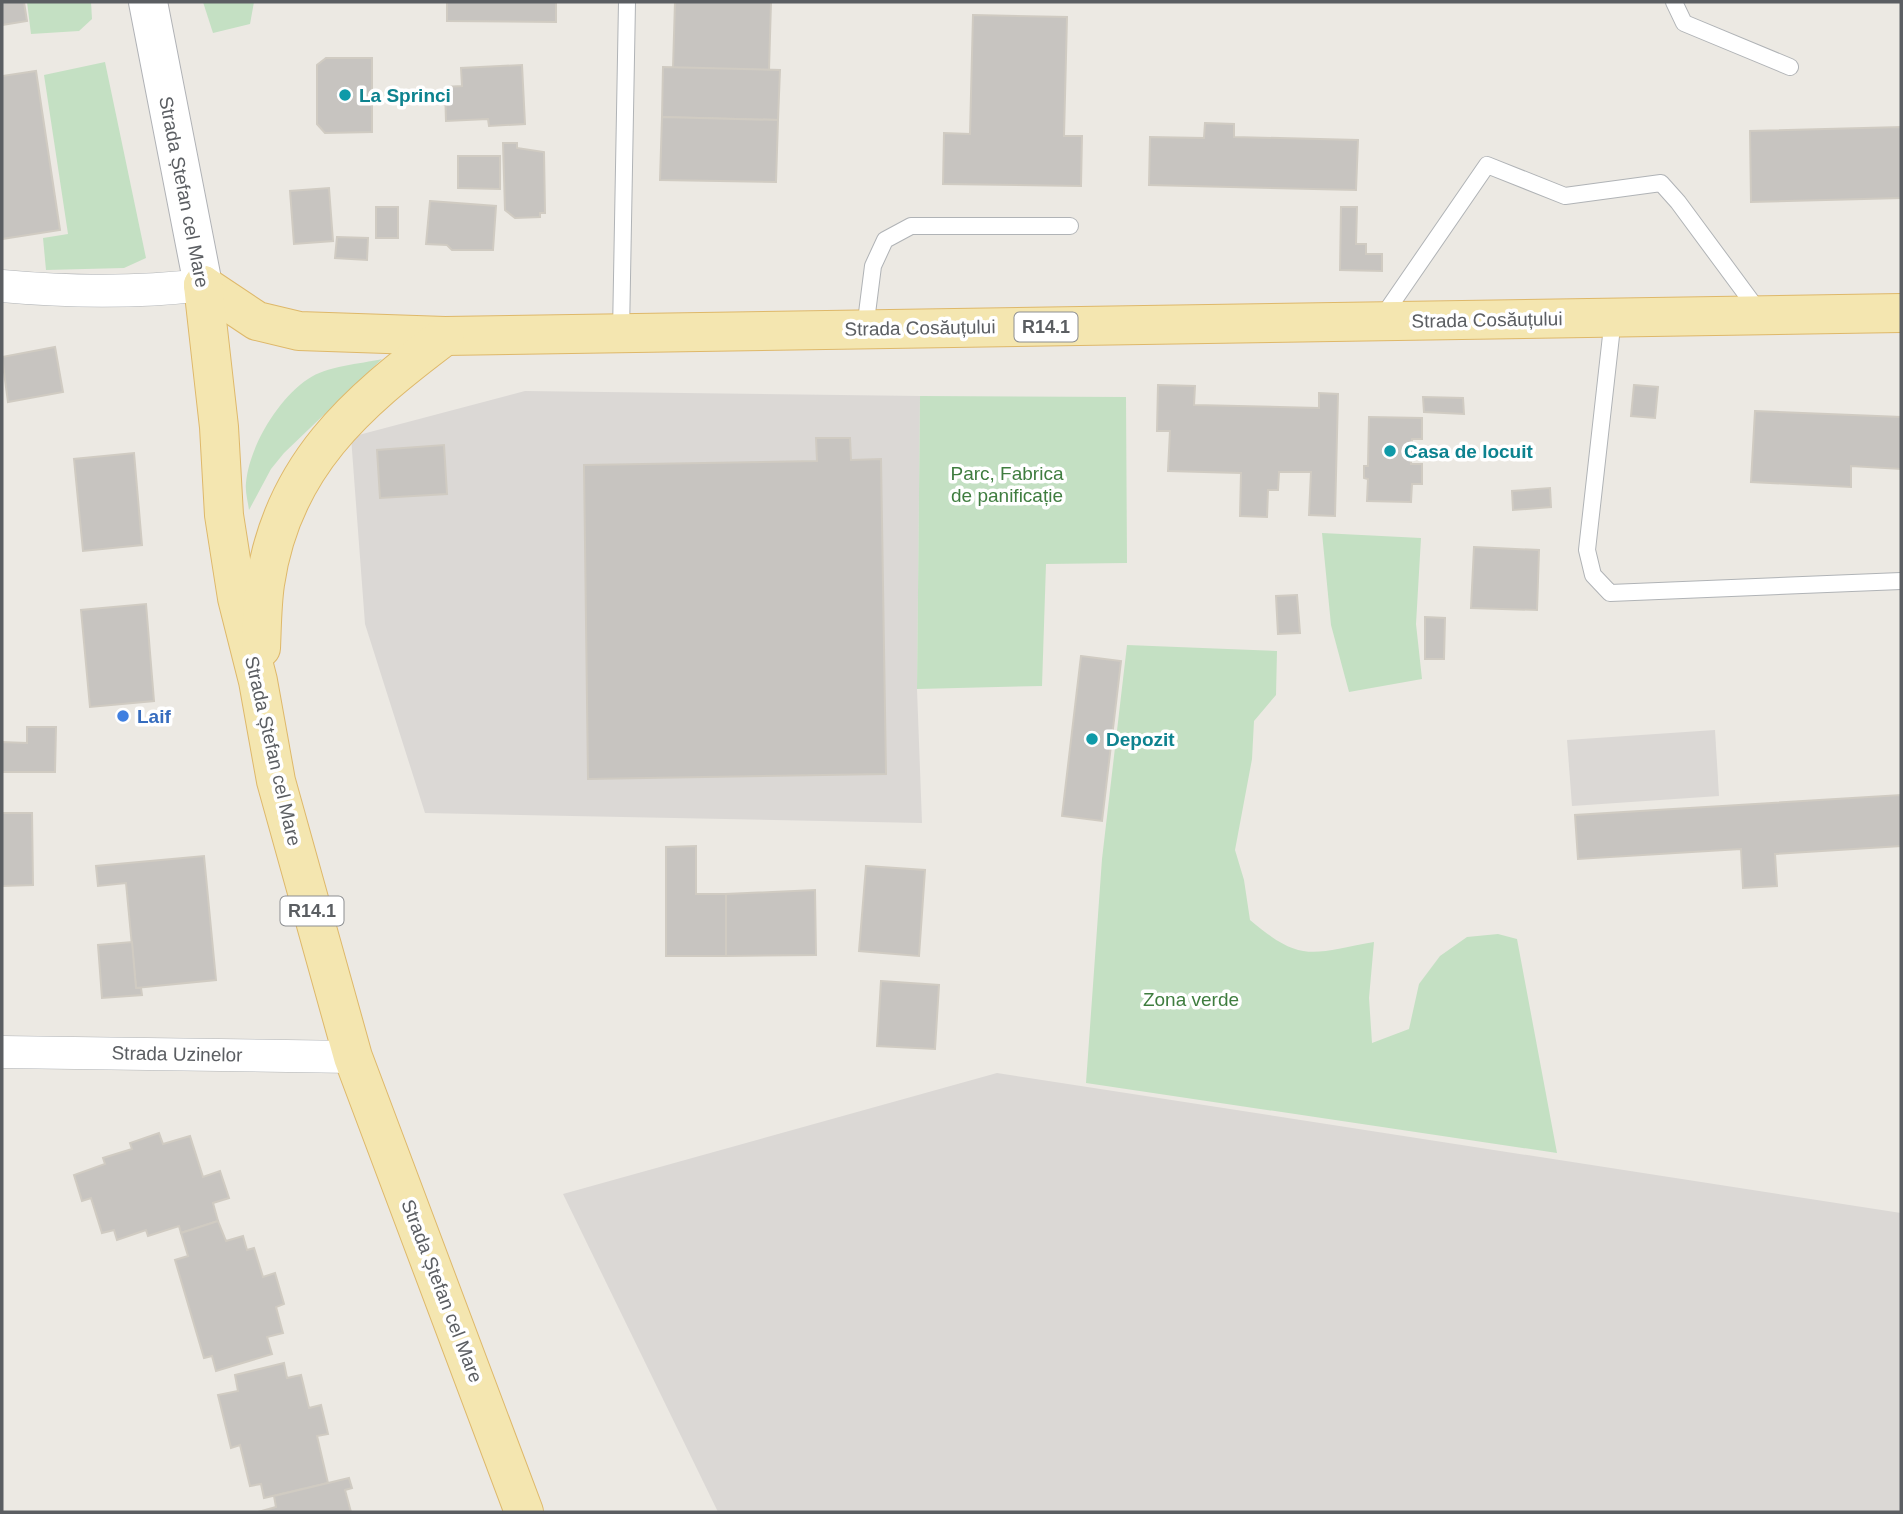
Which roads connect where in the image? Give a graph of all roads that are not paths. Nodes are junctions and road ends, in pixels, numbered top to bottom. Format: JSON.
{"nodes":[{"id":1,"x":148,"y":2,"type":"edge"},
{"id":2,"x":627,"y":2,"type":"edge"},
{"id":3,"x":1674,"y":2,"type":"edge"},
{"id":4,"x":1790,"y":67,"type":"dead end"},
{"id":5,"x":1070,"y":226,"type":"dead end"},
{"id":6,"x":202,"y":285,"type":"junction"},
{"id":7,"x":2,"y":286,"type":"edge"},
{"id":8,"x":1901,"y":313,"type":"edge"},
{"id":9,"x":1761,"y":315,"type":"junction"},
{"id":10,"x":1613,"y":318,"type":"junction"},
{"id":11,"x":1379,"y":322,"type":"junction"},
{"id":12,"x":865,"y":329,"type":"junction"},
{"id":13,"x":621,"y":333,"type":"junction"},
{"id":14,"x":445,"y":336,"type":"junction"},
{"id":15,"x":1901,"y":581,"type":"edge"},
{"id":16,"x":258,"y":681,"type":"junction"},
{"id":17,"x":2,"y":1052,"type":"edge"},
{"id":18,"x":353,"y":1057,"type":"junction"},
{"id":19,"x":524,"y":1512,"type":"edge"}],
"edges":[{"from":1,"to":6,"type":"main road","name":"Strada Ștefan cel Mare"},
{"from":2,"to":13,"type":"lane"},
{"from":3,"to":4,"type":"lane"},
{"from":5,"to":12,"type":"lane"},
{"from":6,"to":7,"type":"street"},
{"from":6,"to":14,"type":"main road","name":"Strada Cosăuțului","number":"R14.1"},
{"from":6,"to":16,"type":"main road","name":"Strada Ștefan cel Mare","number":"R14.1"},
{"from":8,"to":9,"type":"main road","name":"Strada Cosăuțului","number":"R14.1"},
{"from":9,"to":10,"type":"main road","name":"Strada Cosăuțului","number":"R14.1"},
{"from":9,"to":11,"type":"lane"},
{"from":10,"to":11,"type":"main road","name":"Strada Cosăuțului","number":"R14.1"},
{"from":10,"to":15,"type":"lane"},
{"from":11,"to":12,"type":"main road","name":"Strada Cosăuțului","number":"R14.1"},
{"from":12,"to":13,"type":"main road","name":"Strada Cosăuțului","number":"R14.1"},
{"from":13,"to":14,"type":"main road","name":"Strada Cosăuțului","number":"R14.1"},
{"from":14,"to":16,"type":"main road","number":"R14.1"},
{"from":16,"to":18,"type":"main road","name":"Strada Ștefan cel Mare","number":"R14.1"},
{"from":17,"to":18,"type":"street","name":"Strada Uzinelor"},
{"from":18,"to":19,"type":"main road","name":"Strada Ștefan cel Mare","number":"R14.1"}]}
